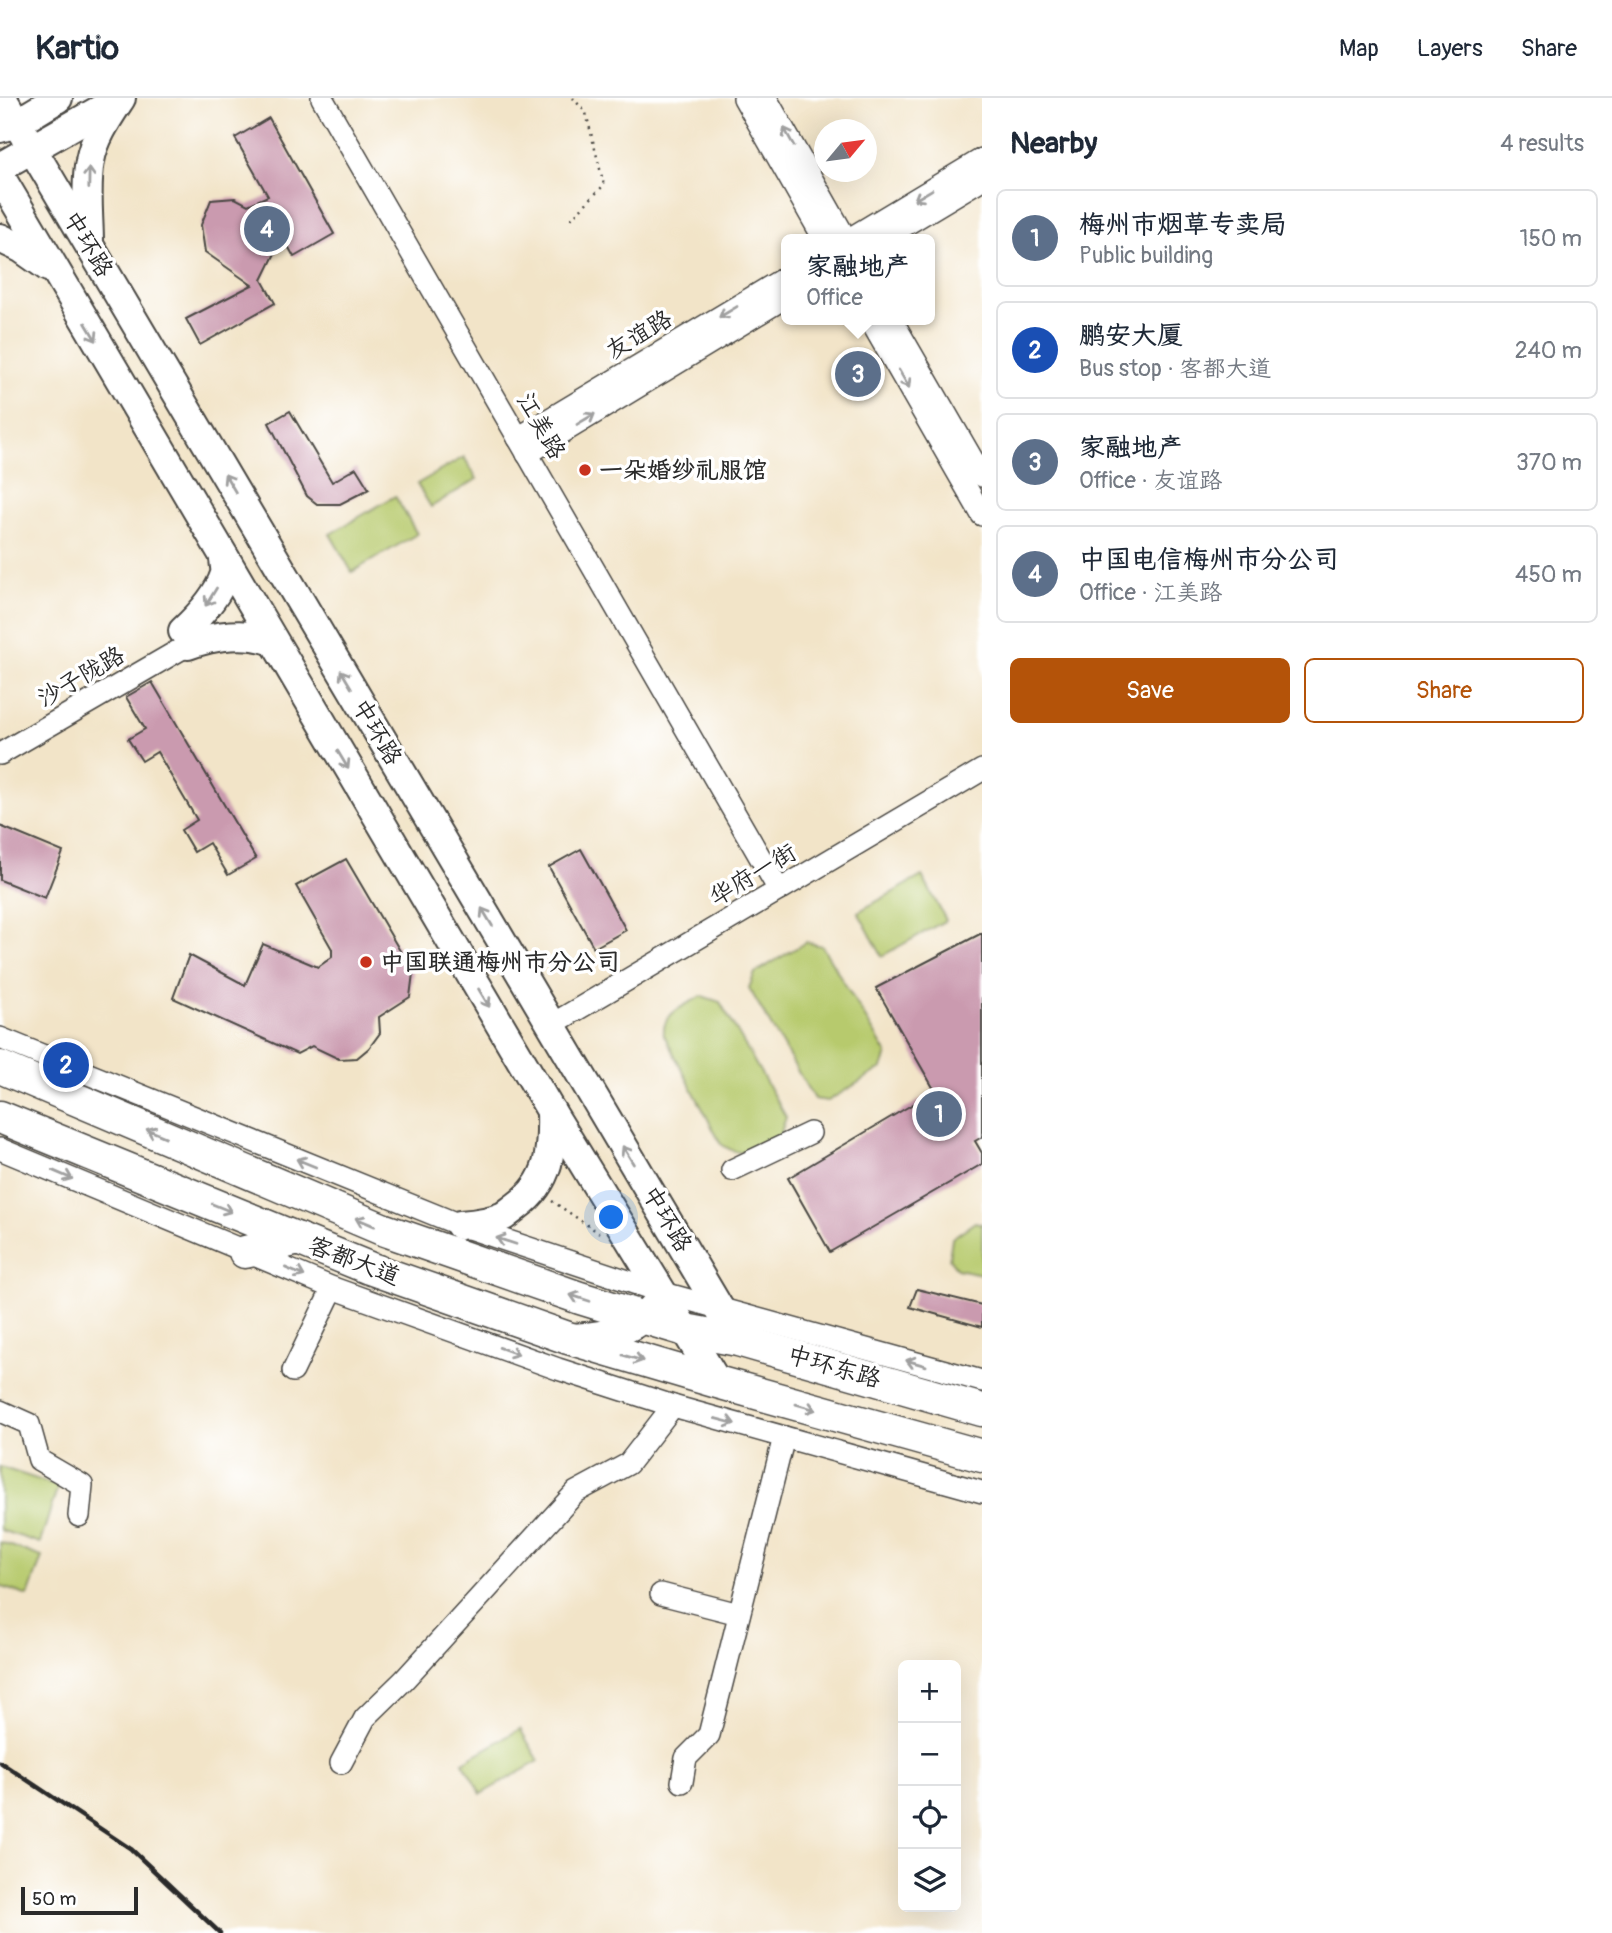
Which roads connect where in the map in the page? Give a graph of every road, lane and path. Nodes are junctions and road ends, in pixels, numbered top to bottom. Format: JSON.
{"nodes":[{"id":1,"x":2,"y":98,"type":"edge"},
{"id":2,"x":58,"y":98,"type":"edge"},
{"id":3,"x":121,"y":98,"type":"edge"},
{"id":4,"x":322,"y":98,"type":"edge"},
{"id":5,"x":573,"y":98,"type":"edge"},
{"id":6,"x":744,"y":98,"type":"edge"},
{"id":7,"x":766,"y":98,"type":"edge"},
{"id":8,"x":8,"y":126,"type":"edge"},
{"id":9,"x":32,"y":149,"type":"junction"},
{"id":10,"x":982,"y":159,"type":"edge"},
{"id":11,"x":0,"y":167,"type":"edge"},
{"id":12,"x":0,"y":176,"type":"edge"},
{"id":13,"x":982,"y":179,"type":"edge"},
{"id":14,"x":571,"y":219,"type":"dead end"},
{"id":15,"x":821,"y":234,"type":"edge"},
{"id":16,"x":845,"y":234,"type":"edge"},
{"id":17,"x":856,"y":234,"type":"edge"},
{"id":18,"x":891,"y":234,"type":"edge"},
{"id":19,"x":0,"y":238,"type":"edge"},
{"id":20,"x":89,"y":246,"type":"junction"},
{"id":21,"x":56,"y":273,"type":"junction"},
{"id":22,"x":781,"y":280,"type":"edge"},
{"id":23,"x":781,"y":301,"type":"edge"},
{"id":24,"x":873,"y":325,"type":"edge"},
{"id":25,"x":895,"y":325,"type":"edge"},
{"id":26,"x":523,"y":446,"type":"junction"},
{"id":27,"x":982,"y":476,"type":"edge"},
{"id":28,"x":982,"y":515,"type":"edge"},
{"id":29,"x":224,"y":557,"type":"junction"},
{"id":30,"x":185,"y":638,"type":"junction"},
{"id":31,"x":273,"y":641,"type":"junction"},
{"id":32,"x":0,"y":739,"type":"edge"},
{"id":33,"x":0,"y":754,"type":"edge"},
{"id":34,"x":982,"y":771,"type":"edge"},
{"id":35,"x":779,"y":890,"type":"junction"},
{"id":36,"x":551,"y":1026,"type":"junction"},
{"id":37,"x":0,"y":1038,"type":"edge"},
{"id":38,"x":0,"y":1068,"type":"edge"},
{"id":39,"x":551,"y":1111,"type":"junction"},
{"id":40,"x":0,"y":1116,"type":"edge"},
{"id":41,"x":810,"y":1133,"type":"dead end"},
{"id":42,"x":0,"y":1149,"type":"edge"},
{"id":43,"x":732,"y":1170,"type":"dead end"},
{"id":44,"x":551,"y":1200,"type":"dead end"},
{"id":45,"x":601,"y":1234,"type":"dead end"},
{"id":46,"x":299,"y":1239,"type":"junction"},
{"id":47,"x":459,"y":1240,"type":"junction"},
{"id":48,"x":681,"y":1243,"type":"junction"},
{"id":49,"x":245,"y":1251,"type":"junction"},
{"id":50,"x":333,"y":1288,"type":"junction"},
{"id":51,"x":664,"y":1293,"type":"junction"},
{"id":52,"x":446,"y":1295,"type":"junction"},
{"id":53,"x":719,"y":1308,"type":"junction"},
{"id":54,"x":645,"y":1318,"type":"junction"},
{"id":55,"x":685,"y":1330,"type":"junction"},
{"id":56,"x":568,"y":1338,"type":"junction"},
{"id":57,"x":738,"y":1340,"type":"junction"},
{"id":58,"x":293,"y":1371,"type":"dead end"},
{"id":59,"x":982,"y":1381,"type":"edge"},
{"id":60,"x":717,"y":1382,"type":"junction"},
{"id":61,"x":906,"y":1388,"type":"junction"},
{"id":62,"x":673,"y":1406,"type":"junction"},
{"id":63,"x":982,"y":1410,"type":"edge"},
{"id":64,"x":0,"y":1411,"type":"edge"},
{"id":65,"x":895,"y":1432,"type":"junction"},
{"id":66,"x":784,"y":1437,"type":"junction"},
{"id":67,"x":982,"y":1456,"type":"edge"},
{"id":68,"x":982,"y":1492,"type":"edge"},
{"id":69,"x":79,"y":1516,"type":"dead end"},
{"id":70,"x":661,"y":1594,"type":"dead end"},
{"id":71,"x":739,"y":1614,"type":"junction"},
{"id":72,"x":341,"y":1763,"type":"dead end"},
{"id":73,"x":682,"y":1782,"type":"dead end"}],
"edges":[{"from":1,"to":8,"type":"main road","name":"中环路"},
{"from":2,"to":8,"type":"main road"},
{"from":3,"to":9,"type":"main road"},
{"from":20,"to":3,"type":"main road","one_way":true},
{"from":4,"to":26,"type":"street","name":"江美路"},
{"from":5,"to":14,"type":"path"},
{"from":6,"to":15,"type":"street"},
{"from":16,"to":7,"type":"street","one_way":true},
{"from":8,"to":9,"type":"main road","name":"中环路"},
{"from":9,"to":11,"type":"main road"},
{"from":9,"to":20,"type":"main road","name":"中环路"},
{"from":10,"to":17,"type":"street","one_way":true},
{"from":12,"to":21,"type":"main road","name":"中环路"},
{"from":13,"to":18,"type":"street"},
{"from":19,"to":21,"type":"main road"},
{"from":36,"to":20,"type":"main road","name":"中环路","one_way":true},
{"from":21,"to":29,"type":"main road","name":"中环路","one_way":true},
{"from":22,"to":26,"type":"street","name":"友谊路","one_way":true},
{"from":26,"to":23,"type":"street","name":"友谊路","one_way":true},
{"from":24,"to":28,"type":"street","one_way":true},
{"from":25,"to":27,"type":"street"},
{"from":26,"to":35,"type":"street","name":"江美路"},
{"from":29,"to":30,"type":"main road","one_way":true},
{"from":29,"to":31,"type":"main road","name":"中环路"},
{"from":30,"to":31,"type":"main road"},
{"from":30,"to":32,"type":"street","name":"沙子陇路"},
{"from":30,"to":33,"type":"street","name":"沙子陇路"},
{"from":31,"to":39,"type":"main road","name":"中环路","one_way":true},
{"from":34,"to":35,"type":"street","name":"华府一街"},
{"from":35,"to":36,"type":"street","name":"华府一街"},
{"from":48,"to":36,"type":"main road","name":"中环路","one_way":true},
{"from":47,"to":37,"type":"street","one_way":true},
{"from":47,"to":38,"type":"highway","name":"客都大道","one_way":true},
{"from":39,"to":47,"type":"main road"},
{"from":39,"to":51,"type":"main road","name":"中环路"},
{"from":40,"to":46,"type":"highway","name":"客都大道","one_way":true},
{"from":41,"to":43,"type":"street"},
{"from":42,"to":49,"type":"street","one_way":true},
{"from":44,"to":45,"type":"path"},
{"from":46,"to":49,"type":"highway"},
{"from":46,"to":52,"type":"highway","name":"客都大道"},
{"from":51,"to":47,"type":"street","one_way":true},
{"from":47,"to":52,"type":"highway"},
{"from":54,"to":47,"type":"highway","name":"客都大道","one_way":true},
{"from":48,"to":51,"type":"main road"},
{"from":48,"to":53,"type":"main road","name":"中环路"},
{"from":49,"to":50,"type":"street","one_way":true},
{"from":50,"to":58,"type":"street"},
{"from":50,"to":62,"type":"street","one_way":true},
{"from":51,"to":53,"type":"street"},
{"from":51,"to":54,"type":"main road"},
{"from":51,"to":55,"type":"main road","name":"中环路"},
{"from":52,"to":56,"type":"highway","name":"客都大道"},
{"from":53,"to":57,"type":"main road","name":"中环路"},
{"from":59,"to":53,"type":"street","one_way":true},
{"from":54,"to":55,"type":"highway","name":"客都大道"},
{"from":54,"to":56,"type":"main road"},
{"from":55,"to":57,"type":"highway","name":"中环东路"},
{"from":55,"to":60,"type":"main road","name":"中环路"},
{"from":56,"to":60,"type":"highway","name":"客都大道","one_way":true},
{"from":57,"to":61,"type":"highway","name":"中环东路"},
{"from":60,"to":65,"type":"highway","name":"中环东路","one_way":true},
{"from":61,"to":63,"type":"highway","name":"中环东路"},
{"from":61,"to":65,"type":"highway"},
{"from":62,"to":66,"type":"street","one_way":true},
{"from":62,"to":72,"type":"street"},
{"from":64,"to":69,"type":"street"},
{"from":65,"to":67,"type":"highway","name":"中环东路"},
{"from":66,"to":68,"type":"street"},
{"from":66,"to":71,"type":"street"},
{"from":70,"to":71,"type":"street"},
{"from":71,"to":73,"type":"street"}]}
